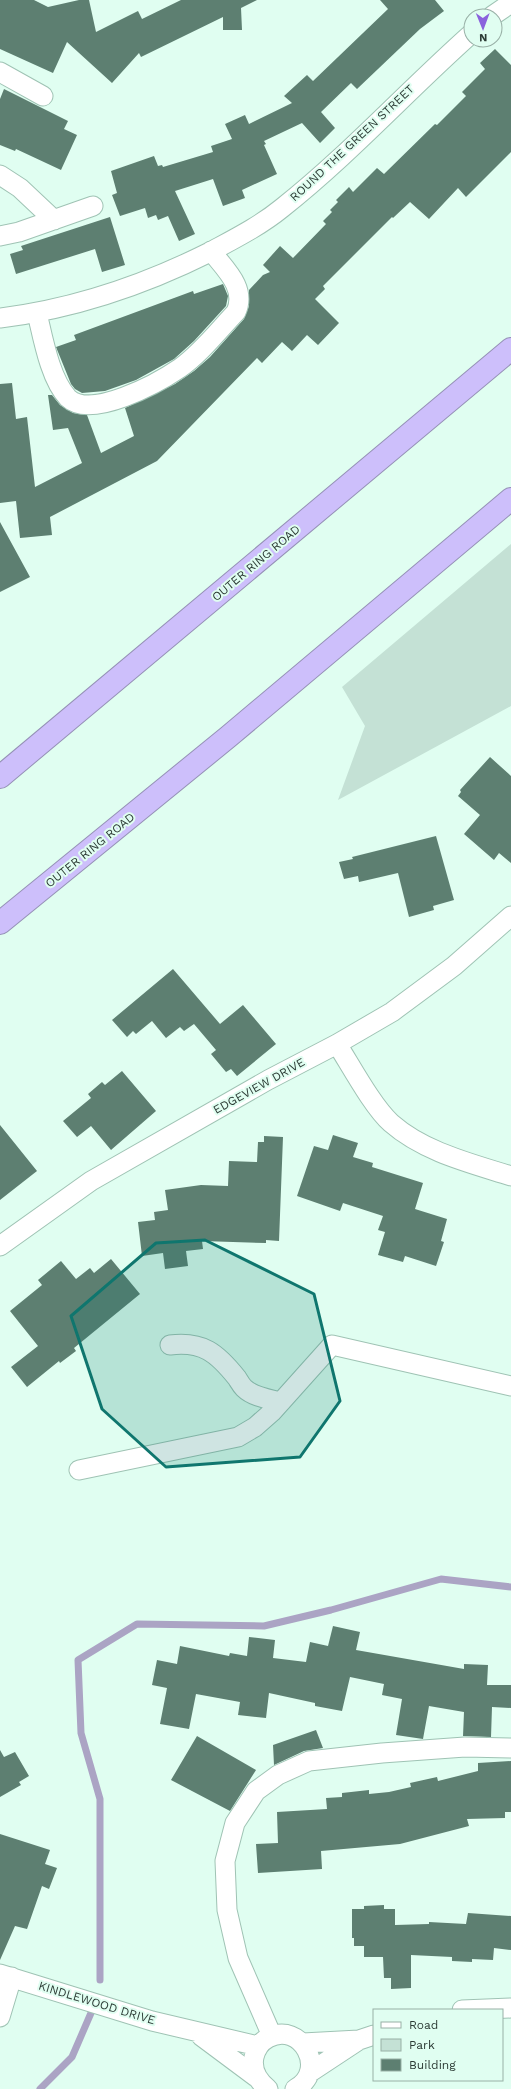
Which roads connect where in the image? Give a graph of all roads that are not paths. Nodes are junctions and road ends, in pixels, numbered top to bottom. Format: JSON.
{"nodes":[{"id":1,"x":463,"y":41,"type":"edge"},
{"id":2,"x":0,"y":72,"type":"edge"},
{"id":3,"x":43,"y":96,"type":"dead end"},
{"id":4,"x":0,"y":175,"type":"edge"},
{"id":5,"x":93,"y":206,"type":"dead end"},
{"id":6,"x":54,"y":220,"type":"junction"},
{"id":7,"x":0,"y":236,"type":"edge"},
{"id":8,"x":211,"y":251,"type":"junction"},
{"id":9,"x":37,"y":313,"type":"junction"},
{"id":10,"x":0,"y":318,"type":"edge"},
{"id":11,"x":511,"y":350,"type":"edge"},
{"id":12,"x":511,"y":499,"type":"edge"},
{"id":13,"x":0,"y":777,"type":"edge"},
{"id":14,"x":511,"y":916,"type":"edge"},
{"id":15,"x":0,"y":923,"type":"edge"},
{"id":16,"x":337,"y":1044,"type":"junction"},
{"id":17,"x":511,"y":1176,"type":"edge"},
{"id":18,"x":0,"y":1246,"type":"edge"},
{"id":19,"x":170,"y":1345,"type":"dead end"},
{"id":20,"x":511,"y":1386,"type":"edge"},
{"id":21,"x":281,"y":1402,"type":"junction"},
{"id":22,"x":79,"y":1470,"type":"dead end"},
{"id":23,"x":511,"y":1748,"type":"edge"},
{"id":24,"x":6,"y":1975,"type":"edge"},
{"id":25,"x":511,"y":2008,"type":"edge"},
{"id":26,"x":486,"y":2009,"type":"edge"},
{"id":27,"x":0,"y":2017,"type":"edge"},
{"id":28,"x":195,"y":2031,"type":"junction"},
{"id":29,"x":367,"y":2038,"type":"edge"},
{"id":30,"x":265,"y":2041,"type":"junction"},
{"id":31,"x":303,"y":2043,"type":"junction"},
{"id":32,"x":262,"y":2083,"type":"edge"},
{"id":33,"x":304,"y":2083,"type":"edge"}],
"edges":[{"from":1,"to":8,"type":"street","name":"ROUND THE GREEN STREET"},
{"from":2,"to":3,"type":"street"},
{"from":4,"to":6,"type":"street"},
{"from":5,"to":6,"type":"street"},
{"from":6,"to":7,"type":"street"},
{"from":8,"to":9,"type":"street","name":"ROUND THE GREEN STREET"},
{"from":8,"to":9,"type":"street"},
{"from":9,"to":10,"type":"street","name":"ROUND THE GREEN STREET"},
{"from":11,"to":13,"type":"highway","name":"OUTER RING ROAD"},
{"from":12,"to":15,"type":"highway","name":"OUTER RING ROAD"},
{"from":14,"to":16,"type":"street","name":"EDGEVIEW DRIVE"},
{"from":16,"to":17,"type":"street"},
{"from":16,"to":18,"type":"street","name":"EDGEVIEW DRIVE"},
{"from":19,"to":21,"type":"street"},
{"from":20,"to":21,"type":"street"},
{"from":21,"to":22,"type":"street"},
{"from":23,"to":30,"type":"street"},
{"from":24,"to":27,"type":"street"},
{"from":24,"to":28,"type":"street","name":"KINDLEWOOD DRIVE"},
{"from":25,"to":26,"type":"street"},
{"from":28,"to":30,"type":"street","name":"KINDLEWOOD DRIVE"},
{"from":28,"to":32,"type":"street","name":"KINDLEWOOD DRIVE"},
{"from":29,"to":31,"type":"street"},
{"from":29,"to":33,"type":"street"},
{"from":30,"to":31,"type":"street","name":"KINDLEWOOD DRIVE"},
{"from":30,"to":32,"type":"street"},
{"from":31,"to":33,"type":"street"}]}
